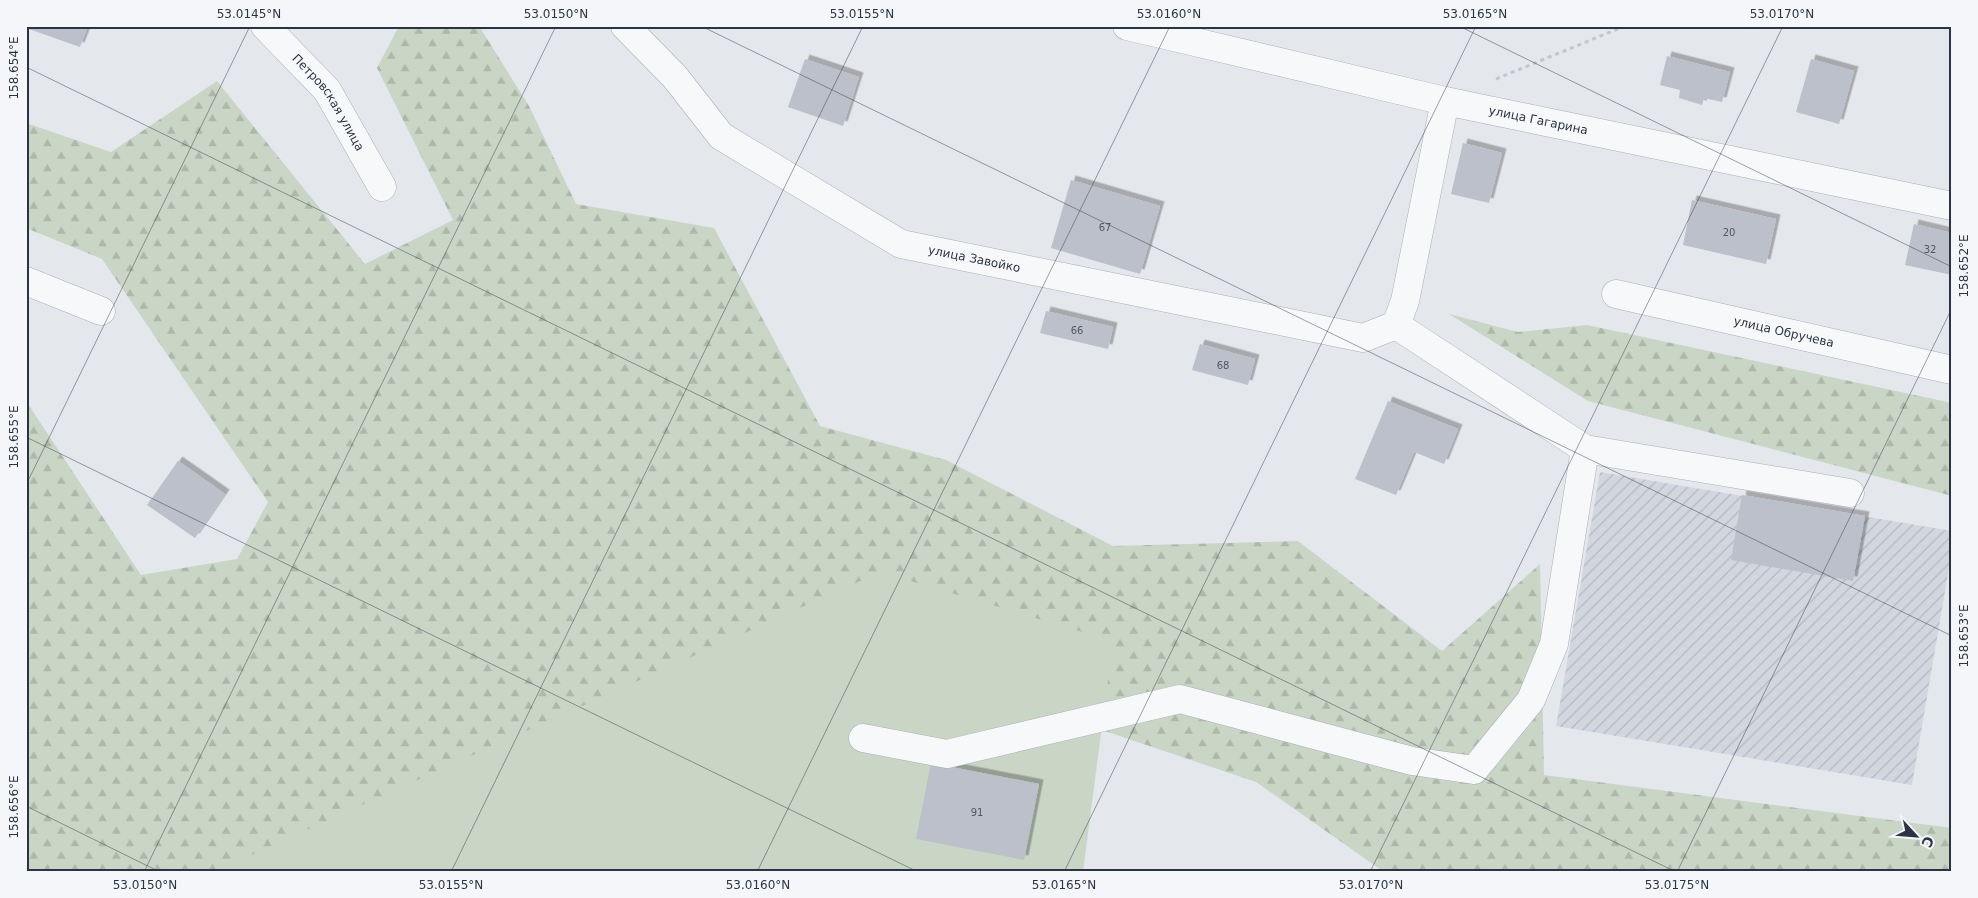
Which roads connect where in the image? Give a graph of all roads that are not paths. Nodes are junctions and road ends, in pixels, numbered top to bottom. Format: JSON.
{"nodes":[{"id":1,"x":265,"y":26,"type":"edge"},
{"id":2,"x":625,"y":26,"type":"edge"},
{"id":3,"x":1127,"y":26,"type":"edge"},
{"id":4,"x":1445,"y":101,"type":"junction"},
{"id":5,"x":382,"y":187,"type":"dead end"},
{"id":6,"x":1952,"y":206,"type":"edge"},
{"id":7,"x":26,"y":281,"type":"edge"},
{"id":8,"x":1616,"y":294,"type":"dead end"},
{"id":9,"x":101,"y":311,"type":"dead end"},
{"id":10,"x":1396,"y":325,"type":"junction"},
{"id":11,"x":1952,"y":370,"type":"edge"},
{"id":12,"x":1585,"y":448,"type":"junction"},
{"id":13,"x":1850,"y":493,"type":"dead end"},
{"id":14,"x":863,"y":738,"type":"dead end"}],
"edges":[{"from":1,"to":5,"type":"street","name":"Петровская улица"},
{"from":2,"to":10,"type":"street","name":"улица Завойко"},
{"from":3,"to":4,"type":"street","name":"улица Гагарина"},
{"from":4,"to":6,"type":"street","name":"улица Гагарина"},
{"from":4,"to":10,"type":"street"},
{"from":7,"to":9,"type":"street"},
{"from":8,"to":11,"type":"street","name":"улица Обручева"},
{"from":10,"to":12,"type":"street"},
{"from":12,"to":13,"type":"street"},
{"from":12,"to":14,"type":"street"}]}
